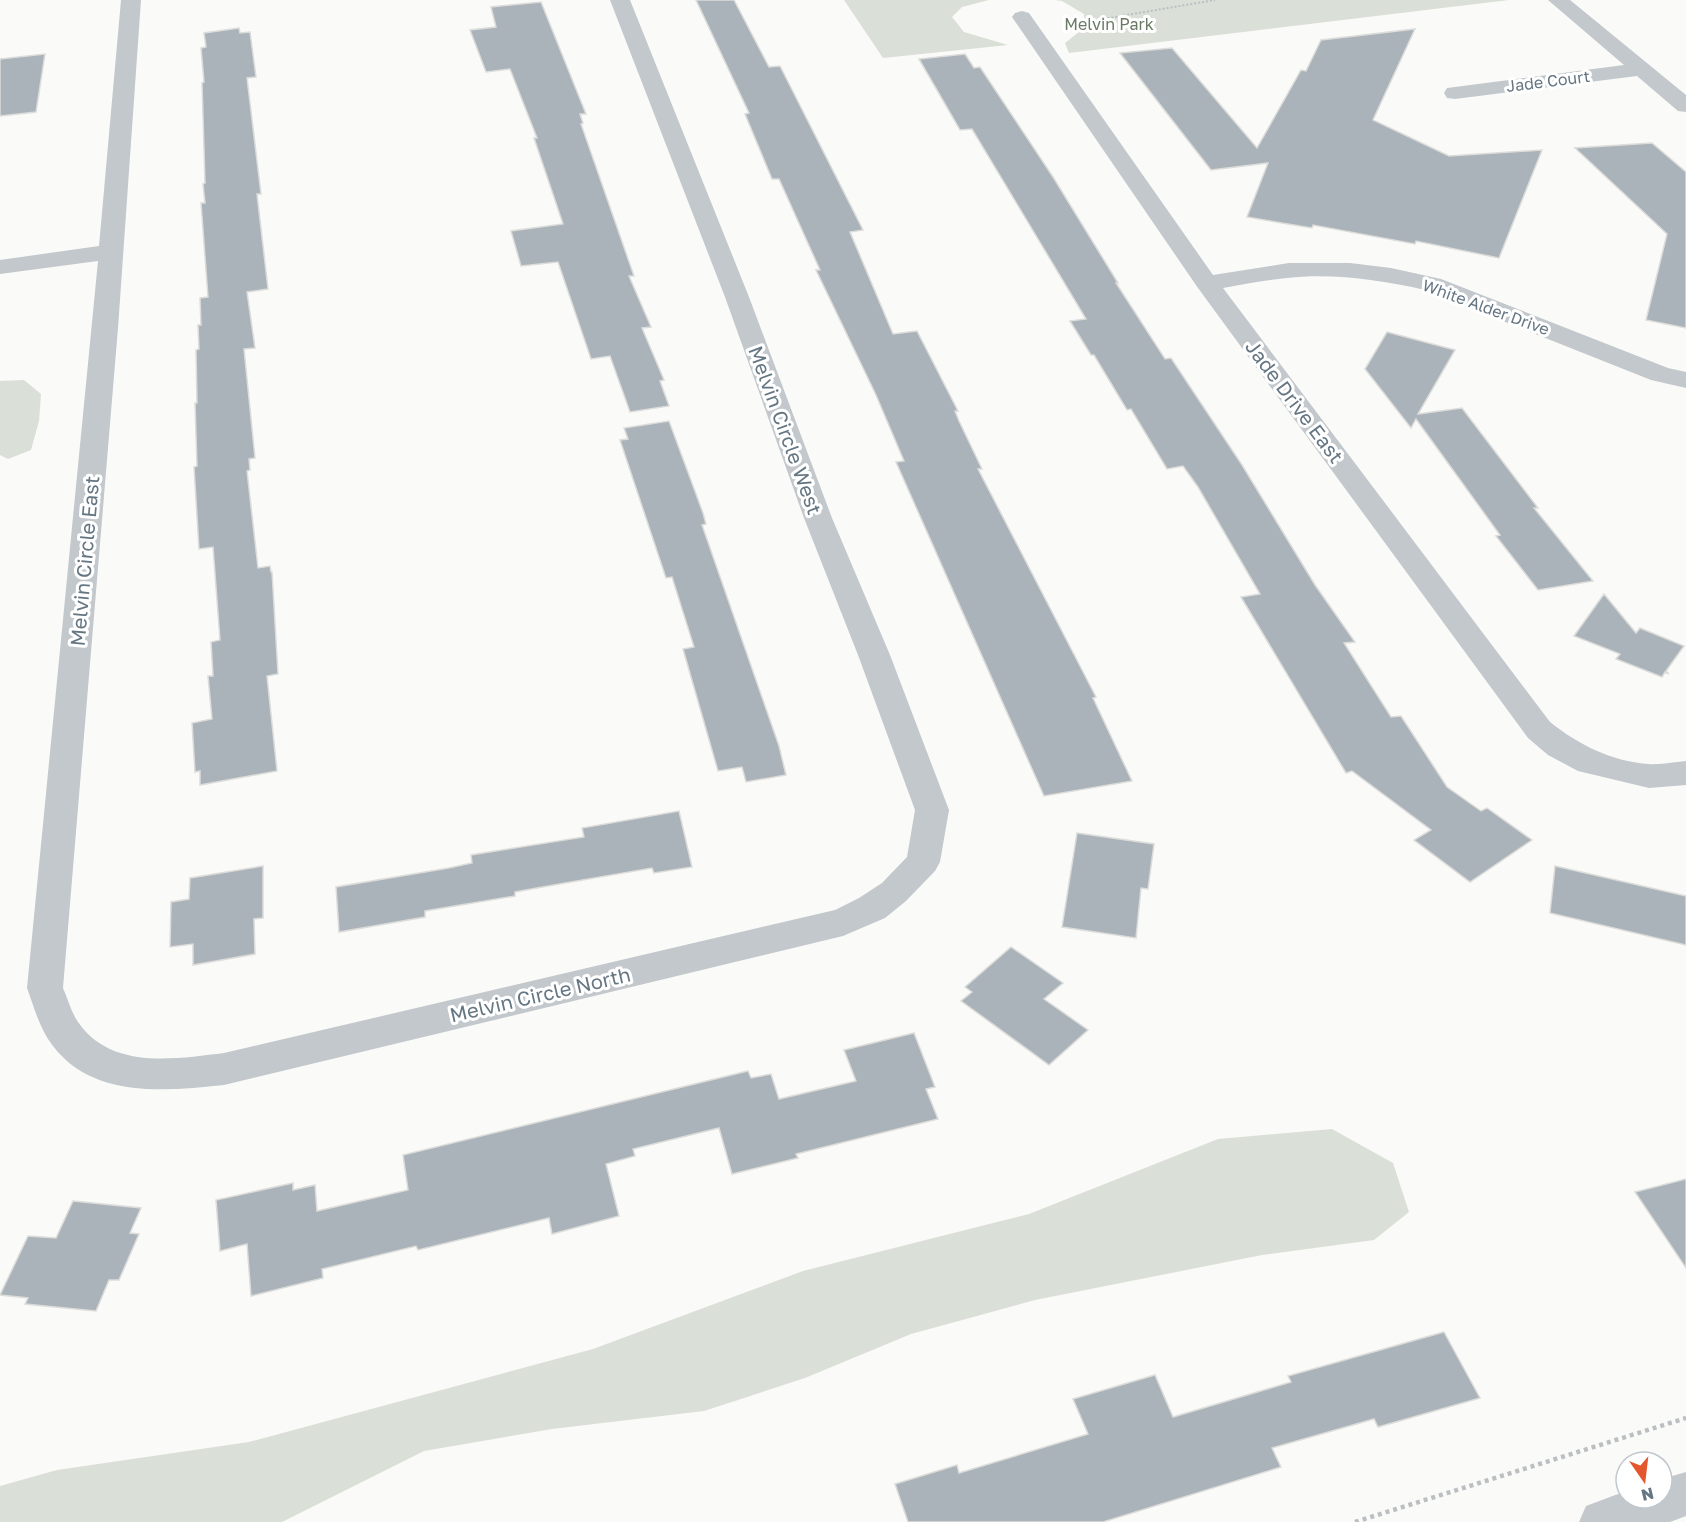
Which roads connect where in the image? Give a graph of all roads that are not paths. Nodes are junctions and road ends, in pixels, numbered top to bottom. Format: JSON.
{"nodes":[{"id":1,"x":131,"y":0,"type":"edge"},
{"id":2,"x":620,"y":0,"type":"edge"},
{"id":3,"x":1558,"y":0,"type":"edge"},
{"id":4,"x":1027,"y":24,"type":"road end"},
{"id":5,"x":1641,"y":69,"type":"junction"},
{"id":6,"x":1455,"y":93,"type":"dead end"},
{"id":7,"x":1686,"y":106,"type":"edge"},
{"id":8,"x":110,"y":252,"type":"junction"},
{"id":9,"x":0,"y":267,"type":"edge"},
{"id":10,"x":1207,"y":283,"type":"junction"},
{"id":11,"x":1686,"y":380,"type":"edge"},
{"id":12,"x":1686,"y":773,"type":"edge"},
{"id":13,"x":923,"y":862,"type":"joint"},
{"id":14,"x":137,"y":1074,"type":"joint"},
{"id":15,"x":1686,"y":1494,"type":"edge"},
{"id":16,"x":1602,"y":1522,"type":"edge"}],
"edges":[{"from":1,"to":8,"type":"street","name":"Melvin Circle East"},
{"from":2,"to":13,"type":"street","name":"Melvin Circle West"},
{"from":3,"to":5,"type":"street"},
{"from":4,"to":10,"type":"street","name":"Jade Drive East"},
{"from":5,"to":6,"type":"street","name":"Jade Court"},
{"from":5,"to":7,"type":"street"},
{"from":8,"to":9,"type":"street"},
{"from":8,"to":14,"type":"street","name":"Melvin Circle East"},
{"from":10,"to":11,"type":"street","name":"White Alder Drive"},
{"from":10,"to":12,"type":"street","name":"Jade Drive East"},
{"from":13,"to":14,"type":"street","name":"Melvin Circle North"},
{"from":15,"to":16,"type":"street"}]}
